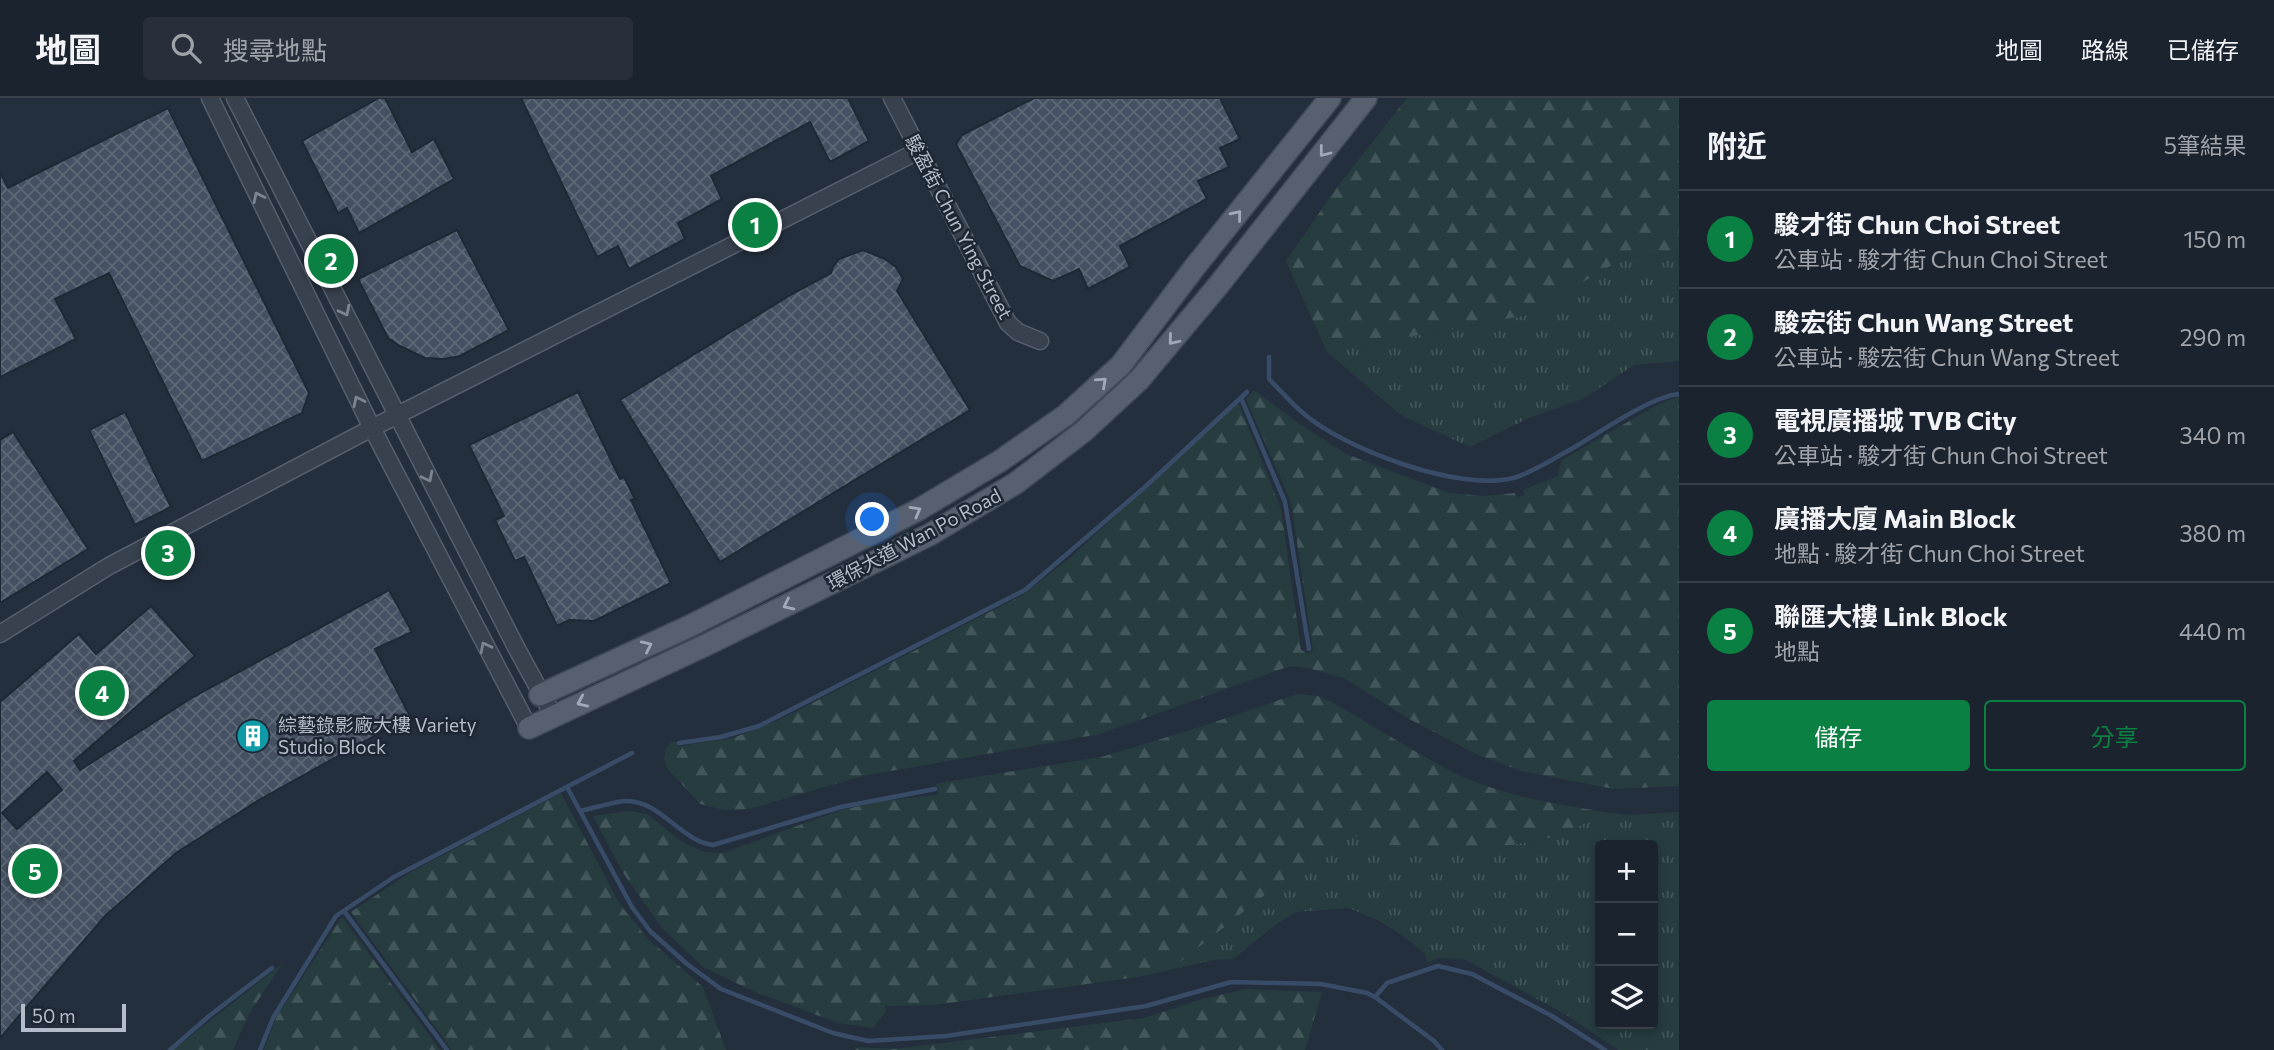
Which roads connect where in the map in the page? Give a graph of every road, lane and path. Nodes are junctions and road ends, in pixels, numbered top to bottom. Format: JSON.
{"nodes":[{"id":1,"x":235,"y":98,"type":"edge"},
{"id":2,"x":892,"y":98,"type":"edge"},
{"id":3,"x":1331,"y":98,"type":"edge"},
{"id":4,"x":1366,"y":98,"type":"edge"},
{"id":5,"x":215,"y":100,"type":"edge"},
{"id":6,"x":918,"y":151,"type":"junction"},
{"id":7,"x":1040,"y":341,"type":"dead end"},
{"id":8,"x":397,"y":416,"type":"junction"},
{"id":9,"x":372,"y":428,"type":"junction"},
{"id":10,"x":0,"y":634,"type":"edge"},
{"id":11,"x":540,"y":695,"type":"junction"},
{"id":12,"x":553,"y":715,"type":"junction"},
{"id":13,"x":529,"y":728,"type":"joint"}],
"edges":[{"from":1,"to":8,"type":"street","one_way":true},
{"from":2,"to":6,"type":"street","name":"駿盈街 Chun Ying Street"},
{"from":11,"to":3,"type":"main road","name":"環保大道 Wan Po Road","one_way":true},
{"from":4,"to":12,"type":"main road","name":"環保大道 Wan Po Road","one_way":true},
{"from":9,"to":5,"type":"street","one_way":true},
{"from":6,"to":7,"type":"street","name":"駿盈街 Chun Ying Street"},
{"from":6,"to":8,"type":"street"},
{"from":8,"to":9,"type":"street"},
{"from":8,"to":11,"type":"street","one_way":true},
{"from":9,"to":10,"type":"street"},
{"from":13,"to":9,"type":"street","one_way":true},
{"from":11,"to":12,"type":"street"},
{"from":12,"to":13,"type":"main road","name":"環保大道 Wan Po Road"}]}
